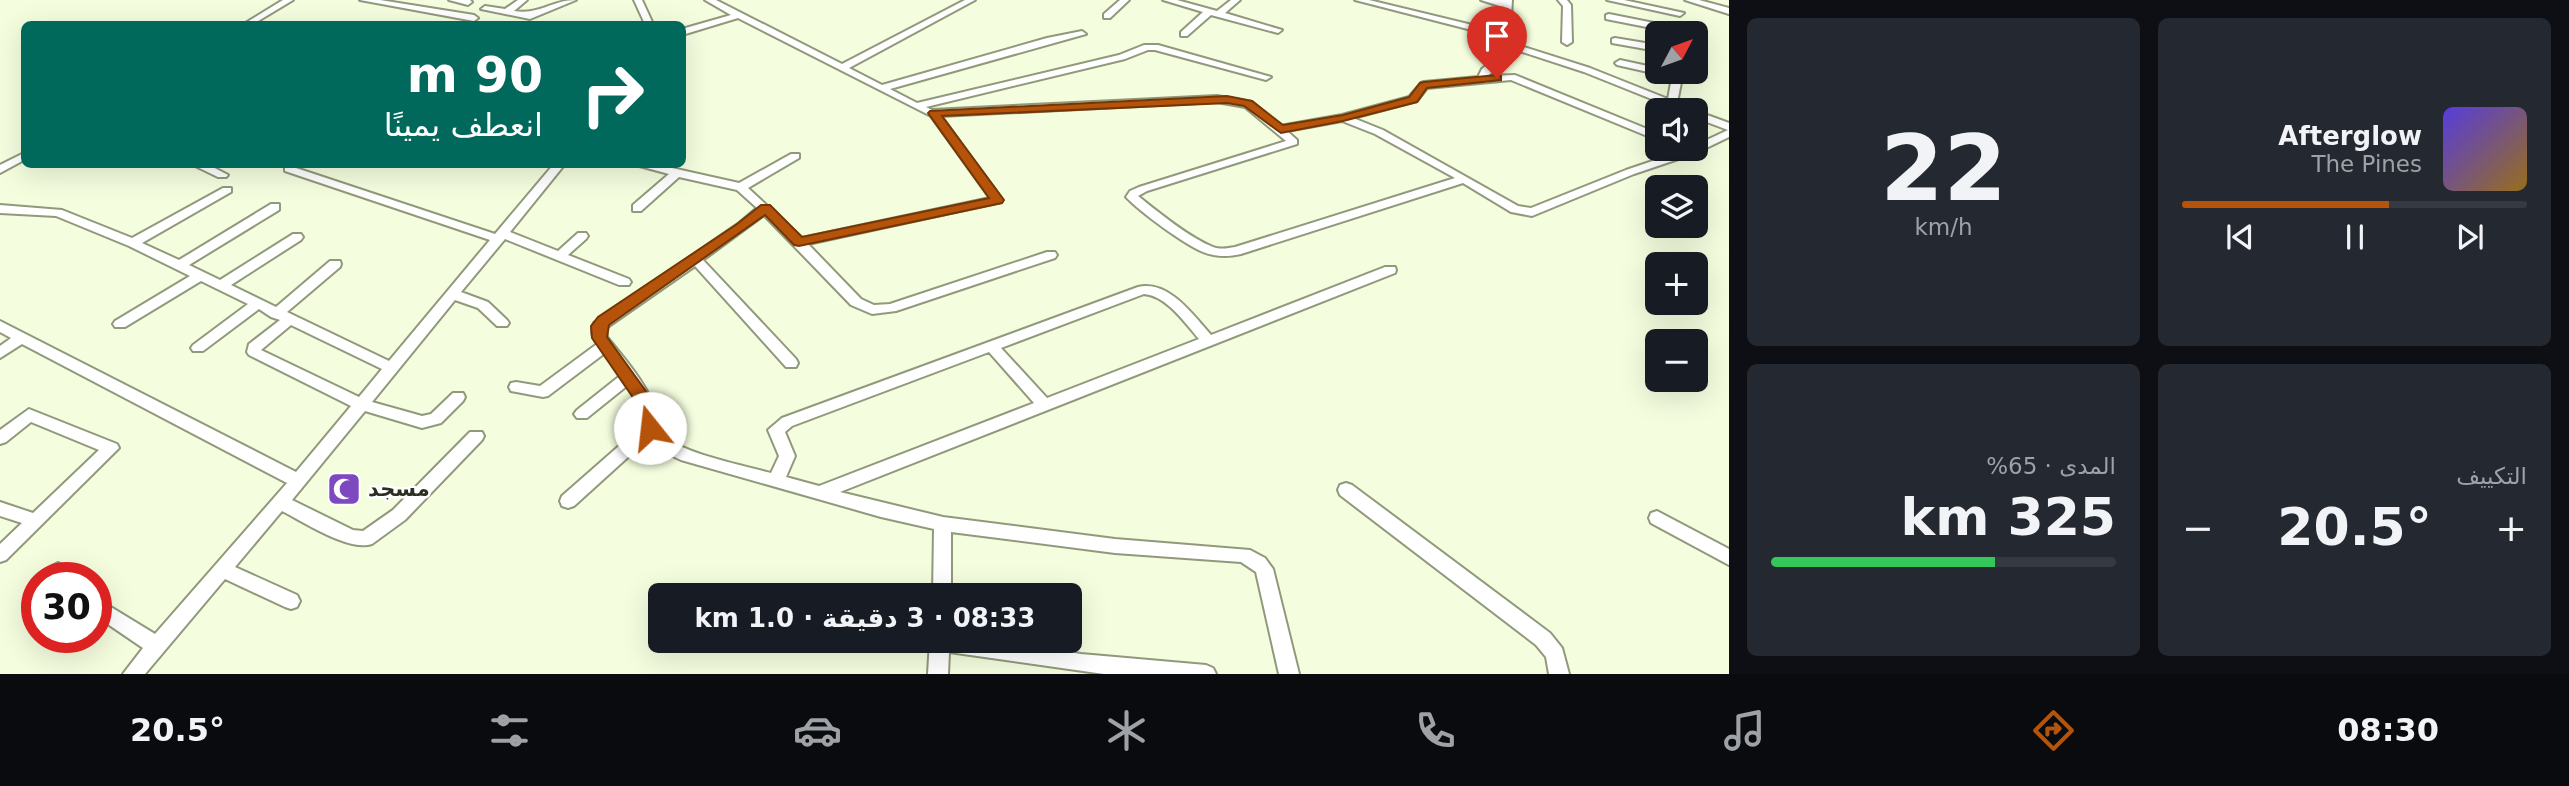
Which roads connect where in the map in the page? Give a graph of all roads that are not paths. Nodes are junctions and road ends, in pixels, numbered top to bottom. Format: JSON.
{"nodes":[{"id":1,"x":289,"y":0,"type":"edge"},
{"id":2,"x":363,"y":0,"type":"edge"},
{"id":3,"x":453,"y":0,"type":"edge"},
{"id":4,"x":496,"y":0,"type":"edge"},
{"id":5,"x":523,"y":0,"type":"edge"},
{"id":6,"x":572,"y":0,"type":"edge"},
{"id":7,"x":638,"y":0,"type":"edge"},
{"id":8,"x":709,"y":0,"type":"edge"},
{"id":9,"x":971,"y":0,"type":"edge"},
{"id":10,"x":1125,"y":0,"type":"edge"},
{"id":11,"x":1167,"y":0,"type":"edge"},
{"id":12,"x":1236,"y":0,"type":"edge"},
{"id":13,"x":1359,"y":0,"type":"edge"},
{"id":14,"x":1485,"y":0,"type":"edge"},
{"id":15,"x":1562,"y":0,"type":"edge"},
{"id":16,"x":1611,"y":0,"type":"edge"},
{"id":17,"x":1679,"y":0,"type":"edge"},
{"id":18,"x":1689,"y":0,"type":"edge"},
{"id":19,"x":468,"y":2,"type":"dead end"},
{"id":20,"x":1508,"y":2,"type":"edge"},
{"id":21,"x":1717,"y":4,"type":"edge"},
{"id":22,"x":485,"y":9,"type":"junction"},
{"id":23,"x":1729,"y":11,"type":"edge"},
{"id":24,"x":507,"y":12,"type":"junction"},
{"id":25,"x":1215,"y":12,"type":"junction"},
{"id":26,"x":1680,"y":13,"type":"junction"},
{"id":27,"x":739,"y":15,"type":"junction"},
{"id":28,"x":1107,"y":16,"type":"dead end"},
{"id":29,"x":1609,"y":17,"type":"dead end"},
{"id":30,"x":474,"y":18,"type":"junction"},
{"id":31,"x":258,"y":21,"type":"edge"},
{"id":32,"x":470,"y":21,"type":"edge"},
{"id":33,"x":648,"y":21,"type":"edge"},
{"id":34,"x":1680,"y":21,"type":"edge"},
{"id":35,"x":1645,"y":25,"type":"edge"},
{"id":36,"x":1278,"y":30,"type":"dead end"},
{"id":37,"x":686,"y":31,"type":"edge"},
{"id":38,"x":1082,"y":34,"type":"dead end"},
{"id":39,"x":1184,"y":34,"type":"dead end"},
{"id":40,"x":1498,"y":37,"type":"junction"},
{"id":41,"x":1615,"y":41,"type":"dead end"},
{"id":42,"x":1567,"y":42,"type":"dead end"},
{"id":43,"x":1645,"y":46,"type":"edge"},
{"id":44,"x":1620,"y":63,"type":"dead end"},
{"id":45,"x":842,"y":68,"type":"junction"},
{"id":46,"x":1645,"y":68,"type":"edge"},
{"id":47,"x":1266,"y":77,"type":"dead end"},
{"id":48,"x":1482,"y":79,"type":"junction"},
{"id":49,"x":881,"y":88,"type":"junction"},
{"id":50,"x":1657,"y":98,"type":"edge"},
{"id":51,"x":916,"y":106,"type":"junction"},
{"id":52,"x":934,"y":113,"type":"junction"},
{"id":53,"x":1343,"y":118,"type":"junction"},
{"id":54,"x":1708,"y":119,"type":"edge"},
{"id":55,"x":1729,"y":127,"type":"edge"},
{"id":56,"x":1281,"y":130,"type":"junction"},
{"id":57,"x":1645,"y":132,"type":"edge"},
{"id":58,"x":1729,"y":133,"type":"edge"},
{"id":59,"x":1708,"y":142,"type":"edge"},
{"id":60,"x":796,"y":156,"type":"dead end"},
{"id":61,"x":21,"y":158,"type":"edge"},
{"id":62,"x":1660,"y":161,"type":"edge"},
{"id":63,"x":205,"y":168,"type":"edge"},
{"id":64,"x":556,"y":168,"type":"edge"},
{"id":65,"x":655,"y":168,"type":"edge"},
{"id":66,"x":289,"y":169,"type":"dead end"},
{"id":67,"x":0,"y":170,"type":"edge"},
{"id":68,"x":677,"y":173,"type":"junction"},
{"id":69,"x":222,"y":176,"type":"dead end"},
{"id":70,"x":1464,"y":179,"type":"junction"},
{"id":71,"x":741,"y":187,"type":"junction"},
{"id":72,"x":227,"y":190,"type":"dead end"},
{"id":73,"x":275,"y":207,"type":"dead end"},
{"id":74,"x":637,"y":208,"type":"dead end"},
{"id":75,"x":765,"y":208,"type":"junction"},
{"id":76,"x":0,"y":209,"type":"edge"},
{"id":77,"x":498,"y":236,"type":"junction"},
{"id":78,"x":582,"y":236,"type":"dead end"},
{"id":79,"x":297,"y":237,"type":"dead end"},
{"id":80,"x":799,"y":242,"type":"junction"},
{"id":81,"x":133,"y":243,"type":"junction"},
{"id":82,"x":1051,"y":255,"type":"dead end"},
{"id":83,"x":560,"y":256,"type":"junction"},
{"id":84,"x":695,"y":258,"type":"junction"},
{"id":85,"x":335,"y":264,"type":"dead end"},
{"id":86,"x":178,"y":266,"type":"junction"},
{"id":87,"x":1390,"y":270,"type":"dead end"},
{"id":88,"x":199,"y":276,"type":"junction"},
{"id":89,"x":624,"y":282,"type":"dead end"},
{"id":90,"x":220,"y":286,"type":"junction"},
{"id":91,"x":453,"y":293,"type":"junction"},
{"id":92,"x":257,"y":304,"type":"junction"},
{"id":93,"x":282,"y":317,"type":"junction"},
{"id":94,"x":502,"y":323,"type":"dead end"},
{"id":95,"x":120,"y":324,"type":"dead end"},
{"id":96,"x":0,"y":326,"type":"edge"},
{"id":97,"x":22,"y":337,"type":"junction"},
{"id":98,"x":1209,"y":341,"type":"junction"},
{"id":99,"x":606,"y":345,"type":"junction"},
{"id":100,"x":198,"y":348,"type":"dead end"},
{"id":101,"x":993,"y":348,"type":"junction"},
{"id":102,"x":0,"y":353,"type":"edge"},
{"id":103,"x":791,"y":363,"type":"dead end"},
{"id":104,"x":390,"y":368,"type":"junction"},
{"id":105,"x":629,"y":377,"type":"junction"},
{"id":106,"x":516,"y":387,"type":"dead end"},
{"id":107,"x":458,"y":397,"type":"dead end"},
{"id":108,"x":359,"y":404,"type":"junction"},
{"id":109,"x":1044,"y":404,"type":"junction"},
{"id":110,"x":582,"y":414,"type":"dead end"},
{"id":111,"x":650,"y":428,"type":"junction"},
{"id":112,"x":476,"y":436,"type":"dead end"},
{"id":113,"x":0,"y":438,"type":"edge"},
{"id":114,"x":777,"y":479,"type":"junction"},
{"id":115,"x":298,"y":481,"type":"junction"},
{"id":116,"x":1346,"y":490,"type":"dead end"},
{"id":117,"x":820,"y":493,"type":"junction"},
{"id":118,"x":568,"y":501,"type":"dead end"},
{"id":119,"x":280,"y":502,"type":"junction"},
{"id":120,"x":0,"y":509,"type":"edge"},
{"id":121,"x":1657,"y":518,"type":"dead end"},
{"id":122,"x":37,"y":521,"type":"junction"},
{"id":123,"x":943,"y":524,"type":"junction"},
{"id":124,"x":0,"y":555,"type":"edge"},
{"id":125,"x":1729,"y":558,"type":"edge"},
{"id":126,"x":222,"y":569,"type":"junction"},
{"id":127,"x":942,"y":583,"type":"edge"},
{"id":128,"x":291,"y":601,"type":"dead end"},
{"id":129,"x":112,"y":616,"type":"edge"},
{"id":130,"x":157,"y":646,"type":"junction"},
{"id":131,"x":940,"y":653,"type":"edge"},
{"id":132,"x":1003,"y":653,"type":"edge"},
{"id":133,"x":1082,"y":668,"type":"edge"},
{"id":134,"x":133,"y":674,"type":"edge"},
{"id":135,"x":939,"y":674,"type":"edge"},
{"id":136,"x":1206,"y":674,"type":"edge"},
{"id":137,"x":1289,"y":674,"type":"edge"},
{"id":138,"x":1559,"y":674,"type":"edge"}],
"edges":[{"from":1,"to":31,"type":"street"},
{"from":2,"to":30,"type":"street"},
{"from":3,"to":19,"type":"street"},
{"from":4,"to":22,"type":"street"},
{"from":5,"to":24,"type":"street"},
{"from":6,"to":24,"type":"street"},
{"from":7,"to":33,"type":"street"},
{"from":8,"to":27,"type":"street"},
{"from":9,"to":45,"type":"street"},
{"from":10,"to":28,"type":"street"},
{"from":11,"to":25,"type":"street"},
{"from":12,"to":25,"type":"street"},
{"from":13,"to":40,"type":"street"},
{"from":14,"to":20,"type":"street"},
{"from":15,"to":42,"type":"street"},
{"from":16,"to":26,"type":"street"},
{"from":17,"to":26,"type":"street"},
{"from":18,"to":21,"type":"street"},
{"from":20,"to":40,"type":"street"},
{"from":21,"to":23,"type":"street"},
{"from":22,"to":24,"type":"street"},
{"from":22,"to":30,"type":"street"},
{"from":25,"to":36,"type":"street"},
{"from":25,"to":39,"type":"street"},
{"from":26,"to":34,"type":"street"},
{"from":27,"to":37,"type":"street"},
{"from":27,"to":45,"type":"street"},
{"from":29,"to":35,"type":"street"},
{"from":30,"to":32,"type":"street"},
{"from":38,"to":49,"type":"street"},
{"from":40,"to":48,"type":"street"},
{"from":40,"to":50,"type":"street"},
{"from":41,"to":43,"type":"street"},
{"from":44,"to":46,"type":"street"},
{"from":45,"to":49,"type":"street"},
{"from":47,"to":51,"type":"street"},
{"from":48,"to":53,"type":"street"},
{"from":48,"to":57,"type":"street"},
{"from":49,"to":51,"type":"street"},
{"from":51,"to":52,"type":"street"},
{"from":52,"to":56,"type":"street"},
{"from":52,"to":80,"type":"street"},
{"from":53,"to":56,"type":"street"},
{"from":53,"to":70,"type":"street"},
{"from":54,"to":55,"type":"street"},
{"from":56,"to":70,"type":"street"},
{"from":58,"to":59,"type":"street"},
{"from":60,"to":71,"type":"street"},
{"from":61,"to":67,"type":"street"},
{"from":62,"to":70,"type":"street"},
{"from":63,"to":69,"type":"street"},
{"from":64,"to":77,"type":"street"},
{"from":65,"to":68,"type":"street"},
{"from":66,"to":77,"type":"street"},
{"from":68,"to":71,"type":"street"},
{"from":68,"to":74,"type":"street"},
{"from":71,"to":75,"type":"street"},
{"from":72,"to":81,"type":"street"},
{"from":73,"to":86,"type":"street"},
{"from":75,"to":80,"type":"street"},
{"from":75,"to":84,"type":"street"},
{"from":76,"to":81,"type":"street"},
{"from":77,"to":83,"type":"street"},
{"from":77,"to":91,"type":"street"},
{"from":78,"to":83,"type":"street"},
{"from":79,"to":90,"type":"street"},
{"from":80,"to":82,"type":"street"},
{"from":81,"to":86,"type":"street"},
{"from":83,"to":89,"type":"street"},
{"from":84,"to":99,"type":"street"},
{"from":84,"to":103,"type":"street"},
{"from":85,"to":93,"type":"street"},
{"from":86,"to":88,"type":"street"},
{"from":87,"to":98,"type":"street"},
{"from":88,"to":90,"type":"street"},
{"from":88,"to":95,"type":"street"},
{"from":90,"to":92,"type":"street"},
{"from":91,"to":94,"type":"street"},
{"from":91,"to":104,"type":"street"},
{"from":92,"to":93,"type":"street"},
{"from":92,"to":100,"type":"street"},
{"from":93,"to":104,"type":"street"},
{"from":93,"to":108,"type":"street"},
{"from":96,"to":97,"type":"street"},
{"from":97,"to":102,"type":"street"},
{"from":97,"to":115,"type":"street"},
{"from":98,"to":101,"type":"street"},
{"from":98,"to":109,"type":"street"},
{"from":99,"to":105,"type":"street"},
{"from":99,"to":106,"type":"street"},
{"from":101,"to":109,"type":"street"},
{"from":101,"to":114,"type":"street"},
{"from":104,"to":108,"type":"street"},
{"from":105,"to":110,"type":"street"},
{"from":105,"to":111,"type":"street"},
{"from":107,"to":108,"type":"street"},
{"from":108,"to":115,"type":"street"},
{"from":109,"to":117,"type":"street"},
{"from":111,"to":114,"type":"street"},
{"from":111,"to":118,"type":"street"},
{"from":112,"to":119,"type":"street"},
{"from":113,"to":122,"type":"street"},
{"from":114,"to":117,"type":"street"},
{"from":115,"to":119,"type":"street"},
{"from":116,"to":138,"type":"street"},
{"from":117,"to":123,"type":"street"},
{"from":119,"to":126,"type":"street"},
{"from":120,"to":122,"type":"street"},
{"from":121,"to":125,"type":"street"},
{"from":122,"to":124,"type":"street"},
{"from":123,"to":127,"type":"street"},
{"from":123,"to":137,"type":"street"},
{"from":126,"to":128,"type":"street"},
{"from":126,"to":130,"type":"street"},
{"from":129,"to":130,"type":"street"},
{"from":130,"to":134,"type":"street"},
{"from":131,"to":135,"type":"street"},
{"from":132,"to":133,"type":"street"},
{"from":133,"to":136,"type":"street"}]}
